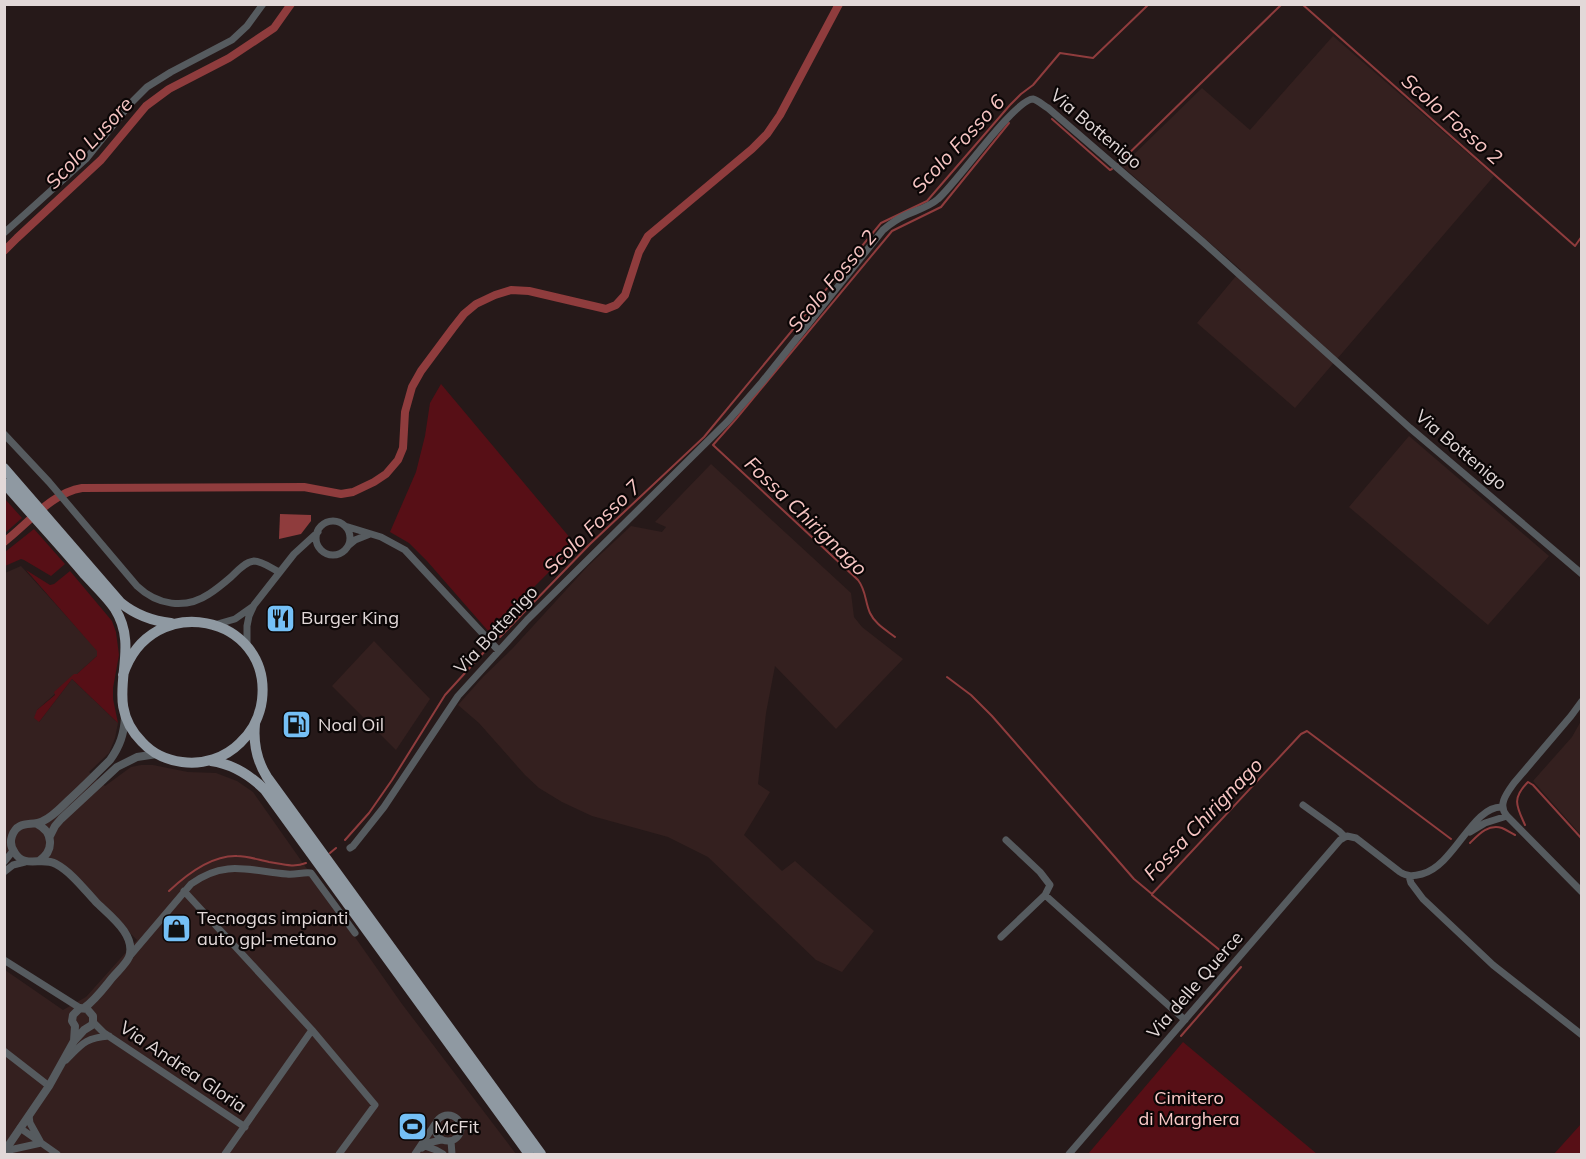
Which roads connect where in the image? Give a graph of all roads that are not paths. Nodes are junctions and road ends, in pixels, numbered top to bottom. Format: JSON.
{"nodes":[{"id":1,"x":263,"y":4,"type":"edge"},
{"id":2,"x":4,"y":233,"type":"edge"},
{"id":3,"x":4,"y":434,"type":"edge"},
{"id":4,"x":4,"y":468,"type":"edge"},
{"id":5,"x":4,"y":483,"type":"edge"},
{"id":6,"x":30,"y":503,"type":"junction"},
{"id":7,"x":48,"y":524,"type":"junction"},
{"id":8,"x":345,"y":526,"type":"junction"},
{"id":9,"x":318,"y":532,"type":"junction"},
{"id":10,"x":372,"y":534,"type":"junction"},
{"id":11,"x":349,"y":545,"type":"junction"},
{"id":12,"x":301,"y":547,"type":"junction"},
{"id":13,"x":320,"y":548,"type":"junction"},
{"id":14,"x":279,"y":572,"type":"junction"},
{"id":15,"x":1581,"y":573,"type":"edge"},
{"id":16,"x":254,"y":605,"type":"junction"},
{"id":17,"x":174,"y":623,"type":"junction"},
{"id":18,"x":214,"y":625,"type":"junction"},
{"id":19,"x":247,"y":647,"type":"junction"},
{"id":20,"x":499,"y":651,"type":"junction"},
{"id":21,"x":123,"y":675,"type":"junction"},
{"id":22,"x":1581,"y":701,"type":"edge"},
{"id":23,"x":125,"y":717,"type":"junction"},
{"id":24,"x":256,"y":722,"type":"junction"},
{"id":25,"x":157,"y":754,"type":"junction"},
{"id":26,"x":207,"y":761,"type":"junction"},
{"id":27,"x":1303,"y":805,"type":"dead end"},
{"id":28,"x":1502,"y":807,"type":"junction"},
{"id":29,"x":1507,"y":816,"type":"junction"},
{"id":30,"x":37,"y":824,"type":"junction"},
{"id":31,"x":50,"y":836,"type":"junction"},
{"id":32,"x":1345,"y":837,"type":"junction"},
{"id":33,"x":1463,"y":837,"type":"junction"},
{"id":34,"x":1006,"y":840,"type":"dead end"},
{"id":35,"x":350,"y":848,"type":"dead end"},
{"id":36,"x":13,"y":851,"type":"junction"},
{"id":37,"x":39,"y":861,"type":"junction"},
{"id":38,"x":4,"y":862,"type":"edge"},
{"id":39,"x":26,"y":862,"type":"junction"},
{"id":40,"x":4,"y":872,"type":"edge"},
{"id":41,"x":1409,"y":876,"type":"junction"},
{"id":42,"x":184,"y":891,"type":"junction"},
{"id":43,"x":1581,"y":892,"type":"edge"},
{"id":44,"x":1045,"y":895,"type":"junction"},
{"id":45,"x":355,"y":933,"type":"dead end"},
{"id":46,"x":1001,"y":937,"type":"dead end"},
{"id":47,"x":129,"y":958,"type":"junction"},
{"id":48,"x":4,"y":960,"type":"edge"},
{"id":49,"x":96,"y":997,"type":"junction"},
{"id":50,"x":65,"y":999,"type":"junction"},
{"id":51,"x":82,"y":1008,"type":"junction"},
{"id":52,"x":73,"y":1015,"type":"junction"},
{"id":53,"x":1185,"y":1020,"type":"junction"},
{"id":54,"x":90,"y":1023,"type":"junction"},
{"id":55,"x":75,"y":1026,"type":"junction"},
{"id":56,"x":312,"y":1030,"type":"junction"},
{"id":57,"x":106,"y":1034,"type":"junction"},
{"id":58,"x":1581,"y":1035,"type":"edge"},
{"id":59,"x":74,"y":1041,"type":"junction"},
{"id":60,"x":4,"y":1051,"type":"edge"},
{"id":61,"x":62,"y":1065,"type":"junction"},
{"id":62,"x":49,"y":1086,"type":"junction"},
{"id":63,"x":29,"y":1116,"type":"junction"},
{"id":64,"x":435,"y":1124,"type":"junction"},
{"id":65,"x":245,"y":1127,"type":"junction"},
{"id":66,"x":20,"y":1128,"type":"junction"},
{"id":67,"x":442,"y":1140,"type":"junction"},
{"id":68,"x":451,"y":1141,"type":"junction"},
{"id":69,"x":41,"y":1143,"type":"junction"},
{"id":70,"x":424,"y":1146,"type":"junction"},
{"id":71,"x":5,"y":1152,"type":"edge"},
{"id":72,"x":416,"y":1153,"type":"edge"},
{"id":73,"x":57,"y":1155,"type":"edge"},
{"id":74,"x":225,"y":1155,"type":"edge"},
{"id":75,"x":339,"y":1155,"type":"edge"},
{"id":76,"x":443,"y":1155,"type":"edge"},
{"id":77,"x":452,"y":1155,"type":"edge"},
{"id":78,"x":529,"y":1155,"type":"edge"},
{"id":79,"x":541,"y":1155,"type":"edge"},
{"id":80,"x":1069,"y":1155,"type":"edge"}],
"edges":[{"from":1,"to":2,"type":"street"},
{"from":3,"to":14,"type":"street"},
{"from":4,"to":6,"type":"main road"},
{"from":5,"to":6,"type":"main road"},
{"from":6,"to":7,"type":"main road"},
{"from":7,"to":17,"type":"main road"},
{"from":7,"to":21,"type":"main road"},
{"from":8,"to":9,"type":"street"},
{"from":8,"to":10,"type":"street"},
{"from":8,"to":11,"type":"street"},
{"from":9,"to":12,"type":"street"},
{"from":9,"to":13,"type":"street"},
{"from":10,"to":11,"type":"street"},
{"from":10,"to":20,"type":"street"},
{"from":11,"to":13,"type":"street"},
{"from":12,"to":13,"type":"street"},
{"from":12,"to":14,"type":"street"},
{"from":14,"to":16,"type":"street"},
{"from":15,"to":20,"type":"street","name":"Via Bottenigo"},
{"from":16,"to":18,"type":"street"},
{"from":16,"to":19,"type":"street"},
{"from":17,"to":18,"type":"main road"},
{"from":17,"to":21,"type":"main road"},
{"from":18,"to":19,"type":"main road"},
{"from":19,"to":24,"type":"main road"},
{"from":20,"to":35,"type":"street","name":"Via Bottenigo"},
{"from":21,"to":23,"type":"main road"},
{"from":22,"to":28,"type":"street"},
{"from":23,"to":25,"type":"main road"},
{"from":23,"to":30,"type":"street"},
{"from":24,"to":26,"type":"main road"},
{"from":24,"to":79,"type":"main road"},
{"from":25,"to":26,"type":"main road"},
{"from":25,"to":31,"type":"street"},
{"from":26,"to":78,"type":"main road"},
{"from":27,"to":32,"type":"street"},
{"from":28,"to":29,"type":"street"},
{"from":28,"to":33,"type":"street"},
{"from":29,"to":33,"type":"street"},
{"from":29,"to":43,"type":"street"},
{"from":30,"to":31,"type":"street"},
{"from":30,"to":36,"type":"street"},
{"from":31,"to":37,"type":"street"},
{"from":32,"to":41,"type":"street"},
{"from":32,"to":53,"type":"street","name":"Via delle Querce"},
{"from":33,"to":41,"type":"street"},
{"from":34,"to":44,"type":"street"},
{"from":36,"to":38,"type":"street"},
{"from":36,"to":39,"type":"street"},
{"from":37,"to":39,"type":"street"},
{"from":37,"to":47,"type":"street"},
{"from":39,"to":40,"type":"street"},
{"from":41,"to":58,"type":"street"},
{"from":42,"to":45,"type":"street"},
{"from":42,"to":47,"type":"street"},
{"from":42,"to":56,"type":"street"},
{"from":44,"to":46,"type":"street"},
{"from":44,"to":53,"type":"street"},
{"from":47,"to":49,"type":"street"},
{"from":48,"to":50,"type":"street"},
{"from":49,"to":51,"type":"street"},
{"from":49,"to":54,"type":"street"},
{"from":50,"to":51,"type":"street"},
{"from":50,"to":52,"type":"street"},
{"from":51,"to":52,"type":"street"},
{"from":51,"to":54,"type":"street"},
{"from":52,"to":55,"type":"street"},
{"from":53,"to":80,"type":"street","name":"Via delle Querce"},
{"from":54,"to":55,"type":"street"},
{"from":54,"to":57,"type":"street","name":"Via Andrea Gloria"},
{"from":54,"to":59,"type":"street"},
{"from":55,"to":59,"type":"street"},
{"from":56,"to":65,"type":"street"},
{"from":56,"to":75,"type":"street"},
{"from":57,"to":61,"type":"street"},
{"from":57,"to":65,"type":"street","name":"Via Andrea Gloria"},
{"from":59,"to":61,"type":"street"},
{"from":60,"to":62,"type":"street"},
{"from":61,"to":62,"type":"street"},
{"from":62,"to":63,"type":"street"},
{"from":63,"to":66,"type":"street"},
{"from":63,"to":69,"type":"street"},
{"from":64,"to":67,"type":"street"},
{"from":64,"to":68,"type":"street"},
{"from":64,"to":72,"type":"street"},
{"from":65,"to":74,"type":"street"},
{"from":66,"to":69,"type":"street"},
{"from":66,"to":71,"type":"street"},
{"from":67,"to":68,"type":"street"},
{"from":67,"to":70,"type":"street"},
{"from":67,"to":76,"type":"street"},
{"from":68,"to":77,"type":"street"},
{"from":69,"to":71,"type":"street"},
{"from":69,"to":73,"type":"street"},
{"from":70,"to":72,"type":"street"},
{"from":70,"to":76,"type":"street"}]}
